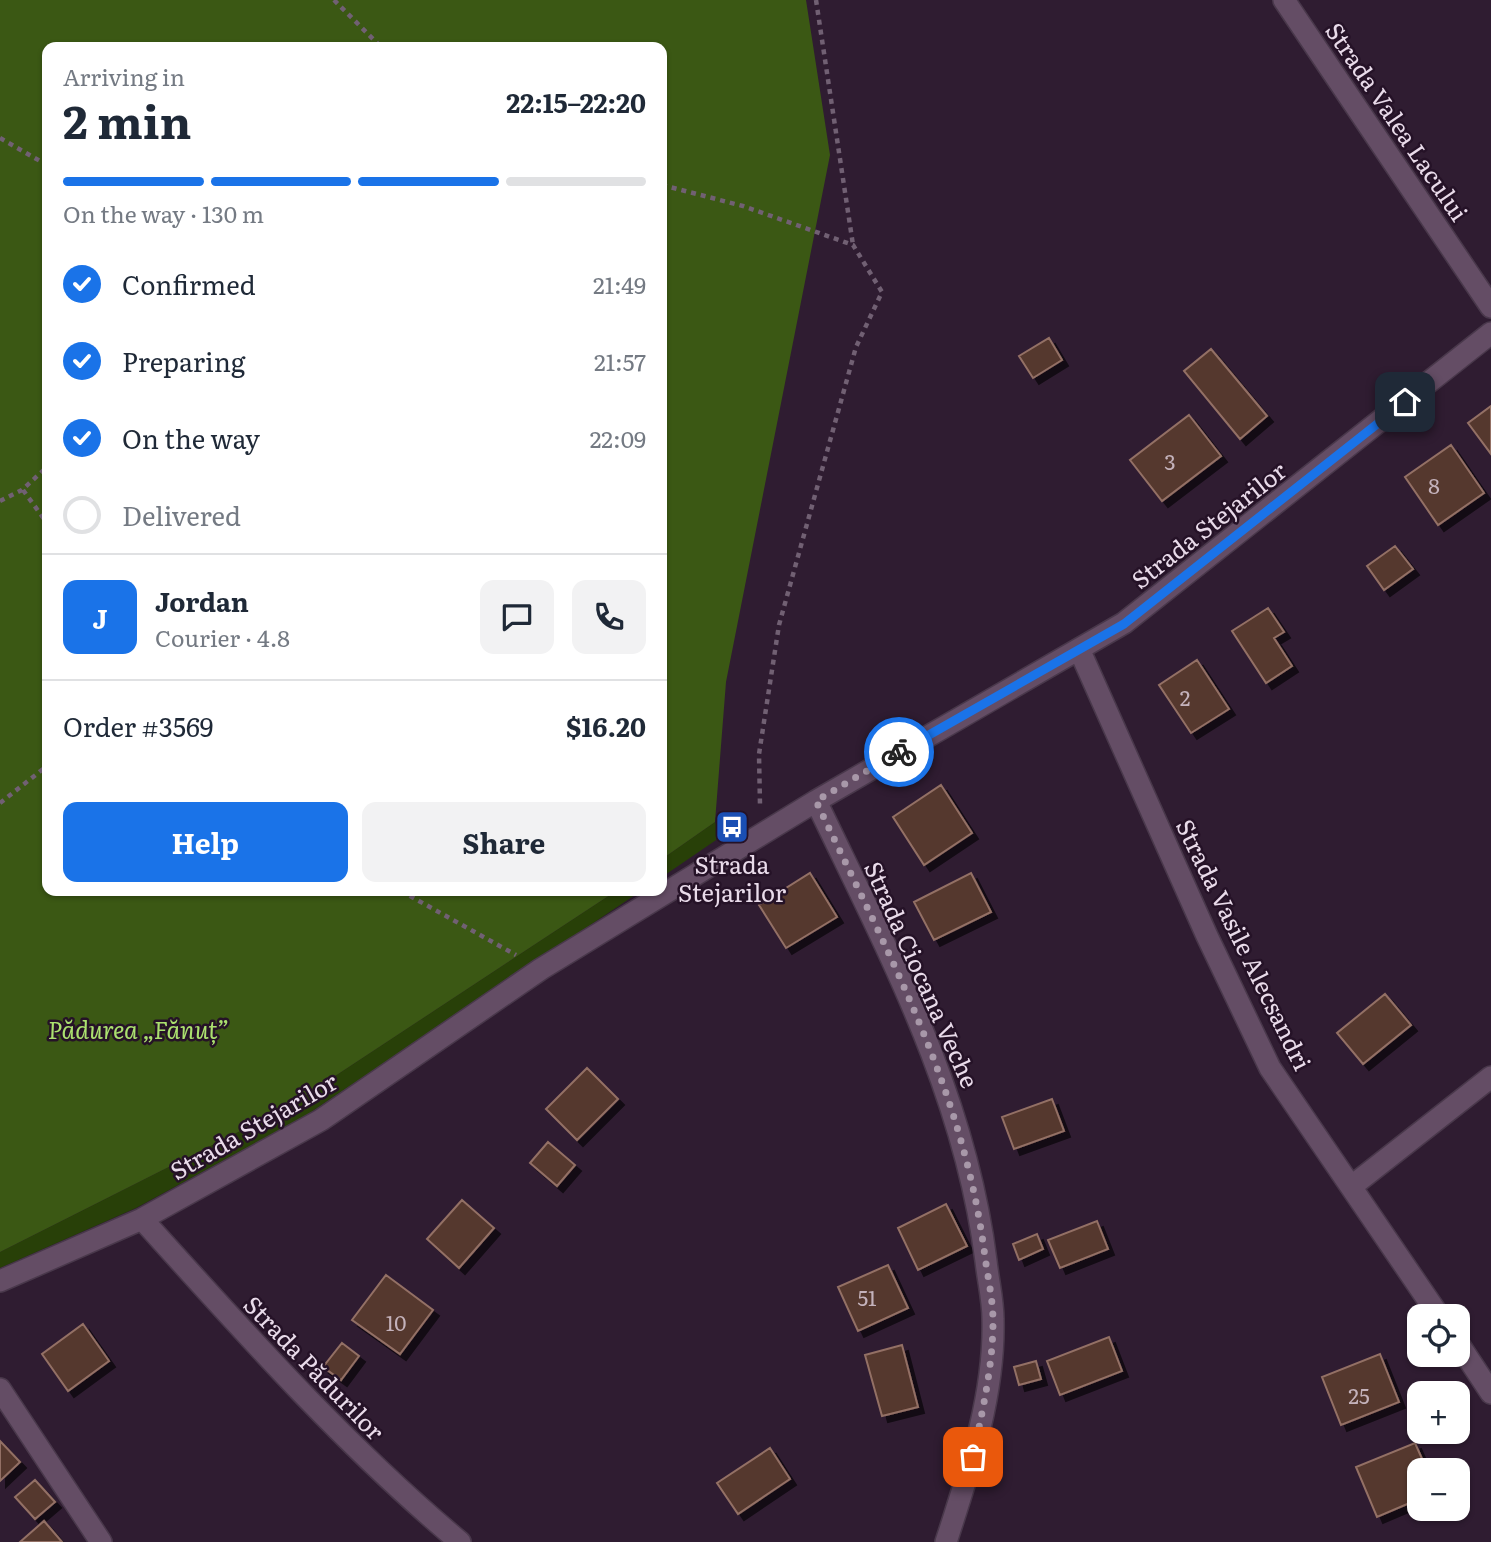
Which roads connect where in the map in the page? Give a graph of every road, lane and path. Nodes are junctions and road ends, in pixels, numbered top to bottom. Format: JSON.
{"nodes":[{"id":1,"x":334,"y":0,"type":"edge"},
{"id":2,"x":816,"y":0,"type":"edge"},
{"id":3,"x":1284,"y":0,"type":"edge"},
{"id":4,"x":376,"y":42,"type":"edge"},
{"id":5,"x":0,"y":138,"type":"edge"},
{"id":6,"x":42,"y":162,"type":"edge"},
{"id":7,"x":667,"y":186,"type":"edge"},
{"id":8,"x":853,"y":245,"type":"junction"},
{"id":9,"x":1491,"y":307,"type":"edge"},
{"id":10,"x":1491,"y":333,"type":"edge"},
{"id":11,"x":42,"y":472,"type":"edge"},
{"id":12,"x":22,"y":490,"type":"junction"},
{"id":13,"x":0,"y":501,"type":"edge"},
{"id":14,"x":42,"y":516,"type":"edge"},
{"id":15,"x":1079,"y":649,"type":"junction"},
{"id":16,"x":42,"y":770,"type":"edge"},
{"id":17,"x":816,"y":801,"type":"junction"},
{"id":18,"x":0,"y":803,"type":"edge"},
{"id":19,"x":760,"y":835,"type":"junction"},
{"id":20,"x":667,"y":892,"type":"edge"},
{"id":21,"x":410,"y":896,"type":"edge"},
{"id":22,"x":660,"y":896,"type":"edge"},
{"id":23,"x":541,"y":969,"type":"junction"},
{"id":24,"x":1491,"y":1077,"type":"edge"},
{"id":25,"x":1352,"y":1186,"type":"junction"},
{"id":26,"x":142,"y":1219,"type":"junction"},
{"id":27,"x":0,"y":1281,"type":"edge"},
{"id":28,"x":1432,"y":1304,"type":"edge"},
{"id":29,"x":1470,"y":1361,"type":"edge"},
{"id":30,"x":0,"y":1389,"type":"edge"},
{"id":31,"x":1491,"y":1393,"type":"edge"},
{"id":32,"x":101,"y":1542,"type":"edge"},
{"id":33,"x":460,"y":1542,"type":"edge"},
{"id":34,"x":946,"y":1542,"type":"edge"}],
"edges":[{"from":1,"to":4,"type":"path"},
{"from":2,"to":8,"type":"path"},
{"from":3,"to":9,"type":"street","name":"Strada Valea Lacului"},
{"from":5,"to":6,"type":"path"},
{"from":7,"to":8,"type":"path"},
{"from":8,"to":19,"type":"path"},
{"from":10,"to":15,"type":"street","name":"Strada Stejarilor"},
{"from":11,"to":12,"type":"path"},
{"from":12,"to":13,"type":"path"},
{"from":12,"to":14,"type":"path"},
{"from":15,"to":17,"type":"street","name":"Strada Stejarilor"},
{"from":15,"to":25,"type":"street","name":"Strada Vasile Alecsandri"},
{"from":16,"to":18,"type":"path"},
{"from":17,"to":19,"type":"street","name":"Strada Stejarilor"},
{"from":17,"to":34,"type":"street","name":"Strada Ciocana Veche"},
{"from":19,"to":20,"type":"street","name":"Strada Stejarilor"},
{"from":21,"to":23,"type":"path"},
{"from":22,"to":23,"type":"street","name":"Strada Stejarilor"},
{"from":23,"to":26,"type":"street","name":"Strada Stejarilor"},
{"from":24,"to":25,"type":"street"},
{"from":25,"to":28,"type":"street","name":"Strada Vasile Alecsandri"},
{"from":26,"to":27,"type":"street","name":"Strada Stejarilor"},
{"from":26,"to":33,"type":"street","name":"Strada Pădurilor"},
{"from":29,"to":31,"type":"street"},
{"from":30,"to":32,"type":"street"}]}
